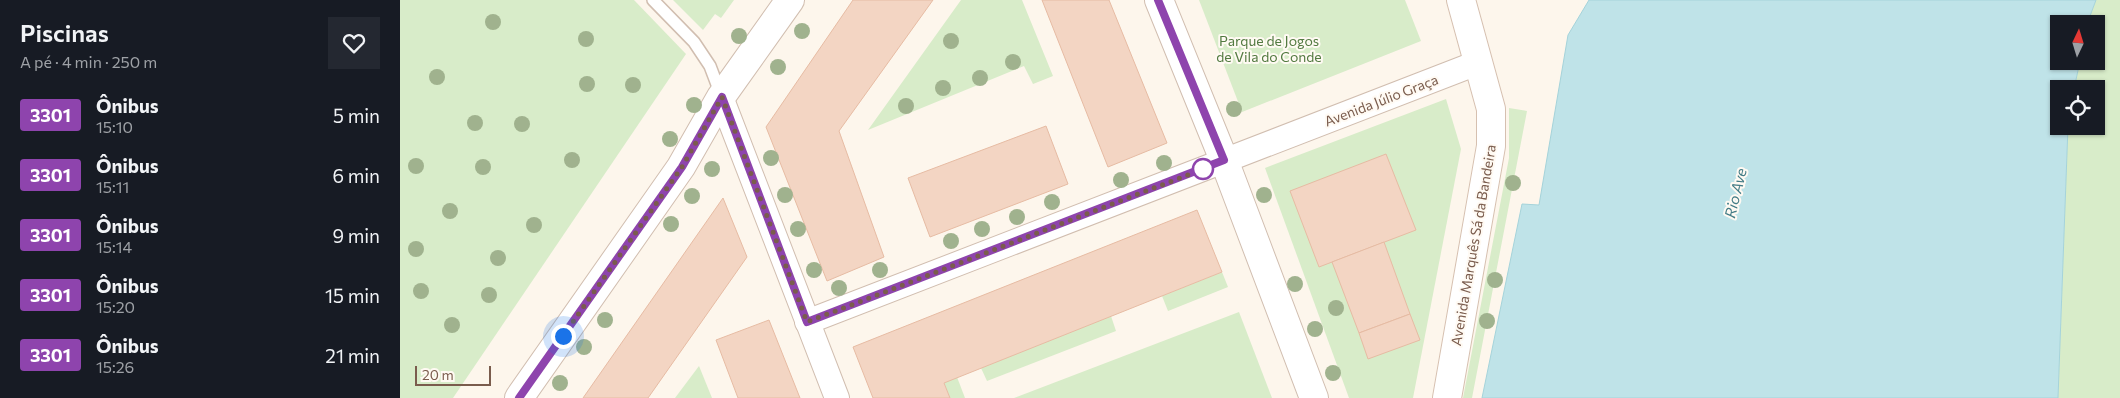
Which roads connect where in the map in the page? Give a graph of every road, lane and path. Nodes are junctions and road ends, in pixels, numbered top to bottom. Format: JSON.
{"nodes":[{"id":1,"x":653,"y":0,"type":"edge"},
{"id":2,"x":790,"y":0,"type":"edge"},
{"id":3,"x":1158,"y":0,"type":"edge"},
{"id":4,"x":1461,"y":0,"type":"edge"},
{"id":5,"x":1477,"y":63,"type":"junction"},
{"id":6,"x":722,"y":97,"type":"junction"},
{"id":7,"x":1224,"y":160,"type":"junction"},
{"id":8,"x":807,"y":322,"type":"junction"},
{"id":9,"x":519,"y":398,"type":"edge"},
{"id":10,"x":837,"y":398,"type":"edge"},
{"id":11,"x":1314,"y":398,"type":"edge"},
{"id":12,"x":1447,"y":398,"type":"edge"}],
"edges":[{"from":1,"to":6,"type":"lane"},
{"from":2,"to":6,"type":"street"},
{"from":3,"to":7,"type":"street"},
{"from":4,"to":5,"type":"street"},
{"from":5,"to":7,"type":"street","name":"Avenida Júlio Graça"},
{"from":5,"to":12,"type":"street","name":"Avenida Marquês Sá da Bandeira"},
{"from":6,"to":8,"type":"street"},
{"from":6,"to":9,"type":"street"},
{"from":7,"to":8,"type":"street","name":"Avenida Júlio Graça"},
{"from":7,"to":11,"type":"street"},
{"from":8,"to":10,"type":"street"}]}
